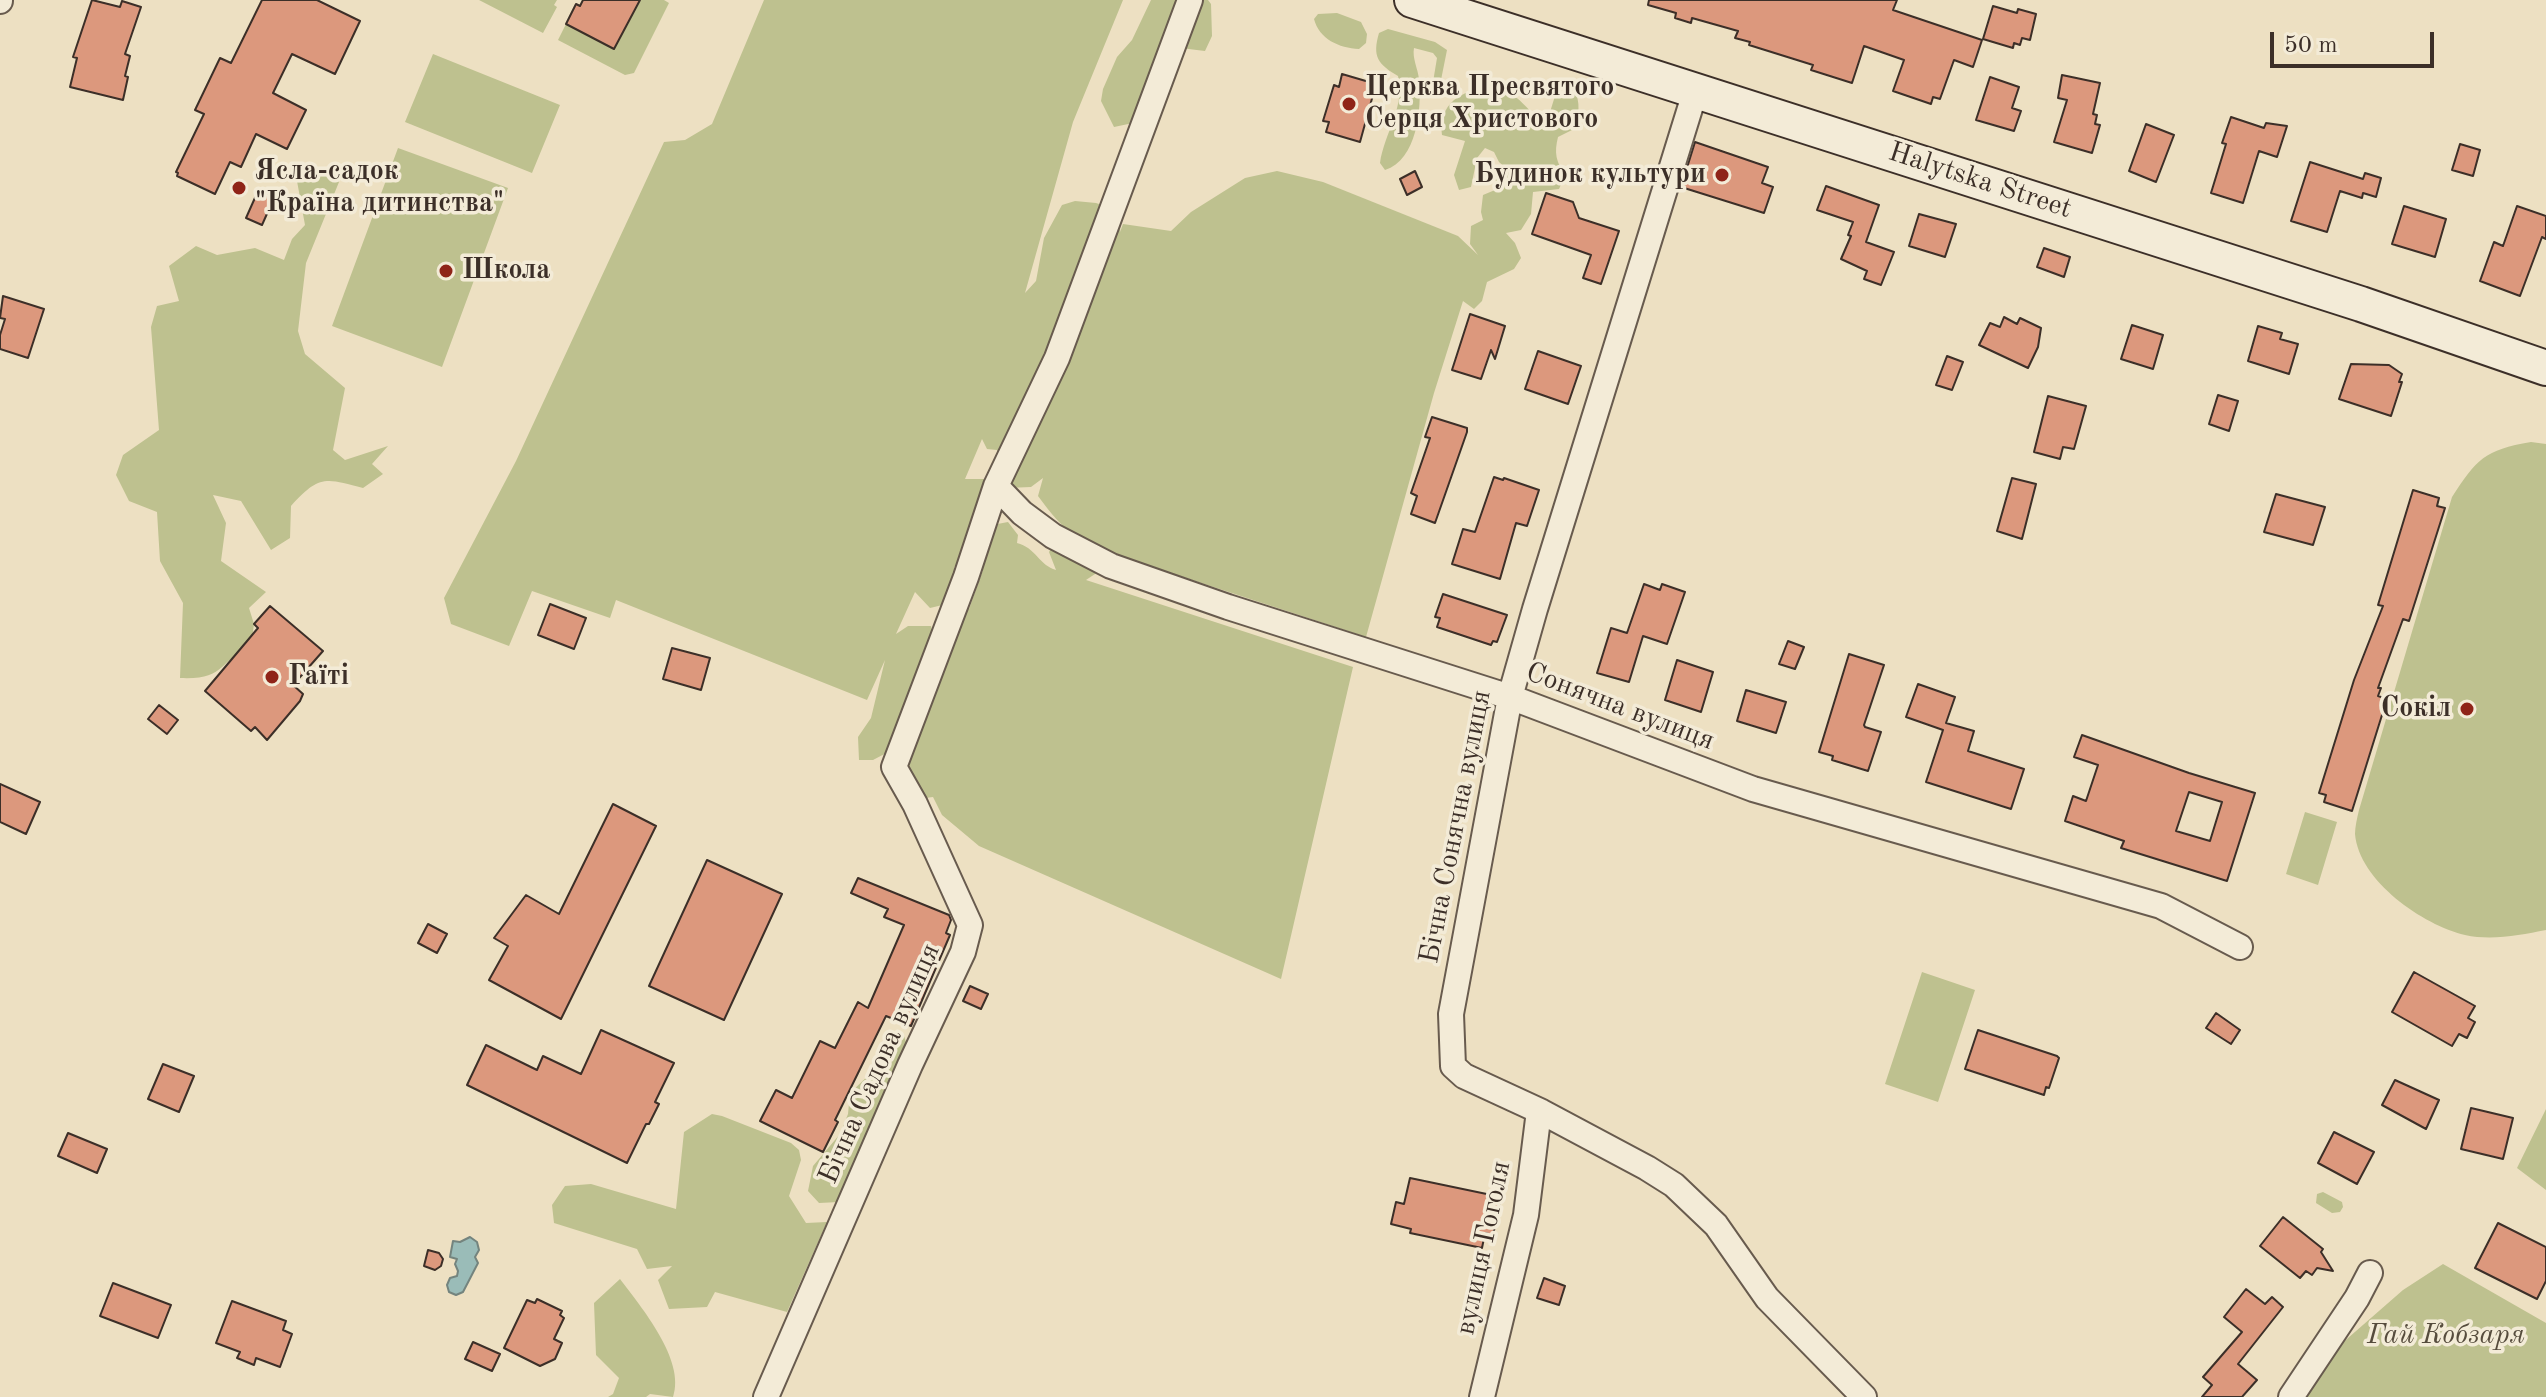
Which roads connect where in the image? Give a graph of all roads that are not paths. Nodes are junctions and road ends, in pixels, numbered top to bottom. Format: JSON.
{"nodes":[{"id":1,"x":1190,"y":0,"type":"edge"},
{"id":2,"x":1412,"y":0,"type":"edge"},
{"id":3,"x":1458,"y":8,"type":"edge"},
{"id":4,"x":1696,"y":89,"type":"junction"},
{"id":5,"x":2546,"y":368,"type":"edge"},
{"id":6,"x":996,"y":486,"type":"junction"},
{"id":7,"x":1510,"y":697,"type":"junction"},
{"id":8,"x":2240,"y":947,"type":"dead end"},
{"id":9,"x":1539,"y":1111,"type":"junction"},
{"id":10,"x":2370,"y":1273,"type":"dead end"},
{"id":11,"x":766,"y":1397,"type":"edge"},
{"id":12,"x":1482,"y":1397,"type":"edge"},
{"id":13,"x":1864,"y":1397,"type":"edge"},
{"id":14,"x":2291,"y":1397,"type":"edge"}],
"edges":[{"from":1,"to":6,"type":"street","name":"Бічна Садова вулиця"},
{"from":2,"to":3,"type":"street","name":"Halytska Street"},
{"from":3,"to":4,"type":"street","name":"Halytska Street"},
{"from":4,"to":5,"type":"street","name":"Halytska Street"},
{"from":4,"to":7,"type":"street","name":"Бічна Сонячна вулиця"},
{"from":6,"to":7,"type":"street","name":"Сонячна вулиця"},
{"from":6,"to":11,"type":"street","name":"Бічна Садова вулиця"},
{"from":7,"to":8,"type":"street","name":"Сонячна вулиця"},
{"from":7,"to":9,"type":"street","name":"Бічна Сонячна вулиця"},
{"from":9,"to":12,"type":"street","name":"вулиця Гоголя"},
{"from":9,"to":13,"type":"street","name":"Бічна Сонячна вулиця"},
{"from":10,"to":14,"type":"street"}]}
